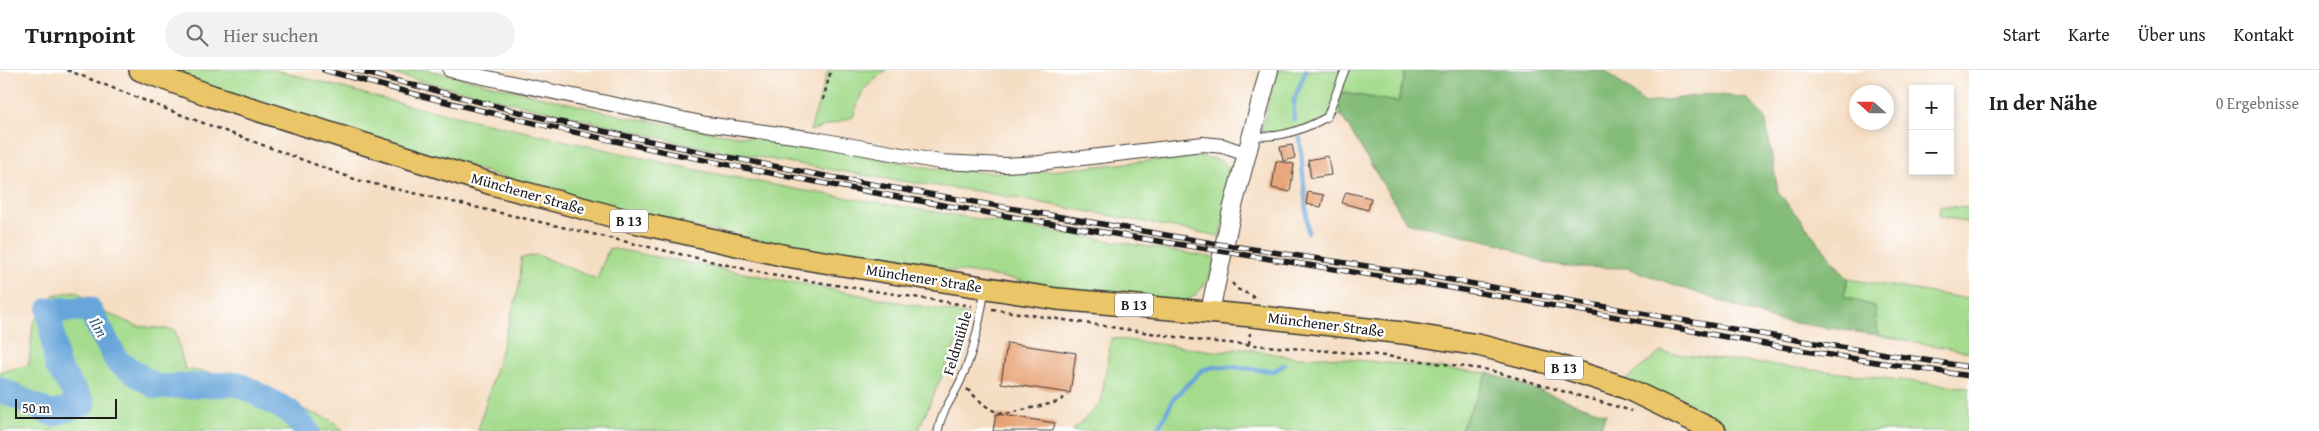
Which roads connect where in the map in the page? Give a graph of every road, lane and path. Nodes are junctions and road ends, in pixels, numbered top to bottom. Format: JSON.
{"nodes":[{"id":1,"x":140,"y":70,"type":"edge"},
{"id":2,"x":450,"y":70,"type":"edge"},
{"id":3,"x":831,"y":70,"type":"edge"},
{"id":4,"x":1269,"y":70,"type":"edge"},
{"id":5,"x":1345,"y":70,"type":"edge"},
{"id":6,"x":823,"y":100,"type":"dead end"},
{"id":7,"x":1251,"y":135,"type":"junction"},
{"id":8,"x":1246,"y":154,"type":"junction"},
{"id":9,"x":1231,"y":282,"type":"dead end"},
{"id":10,"x":985,"y":288,"type":"junction"},
{"id":11,"x":1210,"y":311,"type":"junction"},
{"id":12,"x":1252,"y":316,"type":"junction"},
{"id":13,"x":1249,"y":344,"type":"dead end"},
{"id":14,"x":960,"y":384,"type":"junction"},
{"id":15,"x":1068,"y":395,"type":"dead end"},
{"id":16,"x":938,"y":431,"type":"edge"},
{"id":17,"x":1715,"y":431,"type":"edge"}],
"edges":[{"from":1,"to":10,"type":"main road","name":"Münchener Straße","number":"B 13"},
{"from":2,"to":8,"type":"street"},
{"from":3,"to":6,"type":"path"},
{"from":4,"to":7,"type":"street"},
{"from":5,"to":7,"type":"lane"},
{"from":7,"to":8,"type":"street"},
{"from":8,"to":11,"type":"street"},
{"from":9,"to":12,"type":"path"},
{"from":10,"to":11,"type":"main road","name":"Münchener Straße","number":"B 13"},
{"from":10,"to":14,"type":"lane","name":"Feldmühle"},
{"from":11,"to":12,"type":"main road","name":"Münchener Straße","number":"B 13"},
{"from":12,"to":13,"type":"path"},
{"from":12,"to":17,"type":"main road","name":"Münchener Straße","number":"B 13"},
{"from":14,"to":15,"type":"path"},
{"from":14,"to":16,"type":"lane","name":"Feldmühle"}]}
